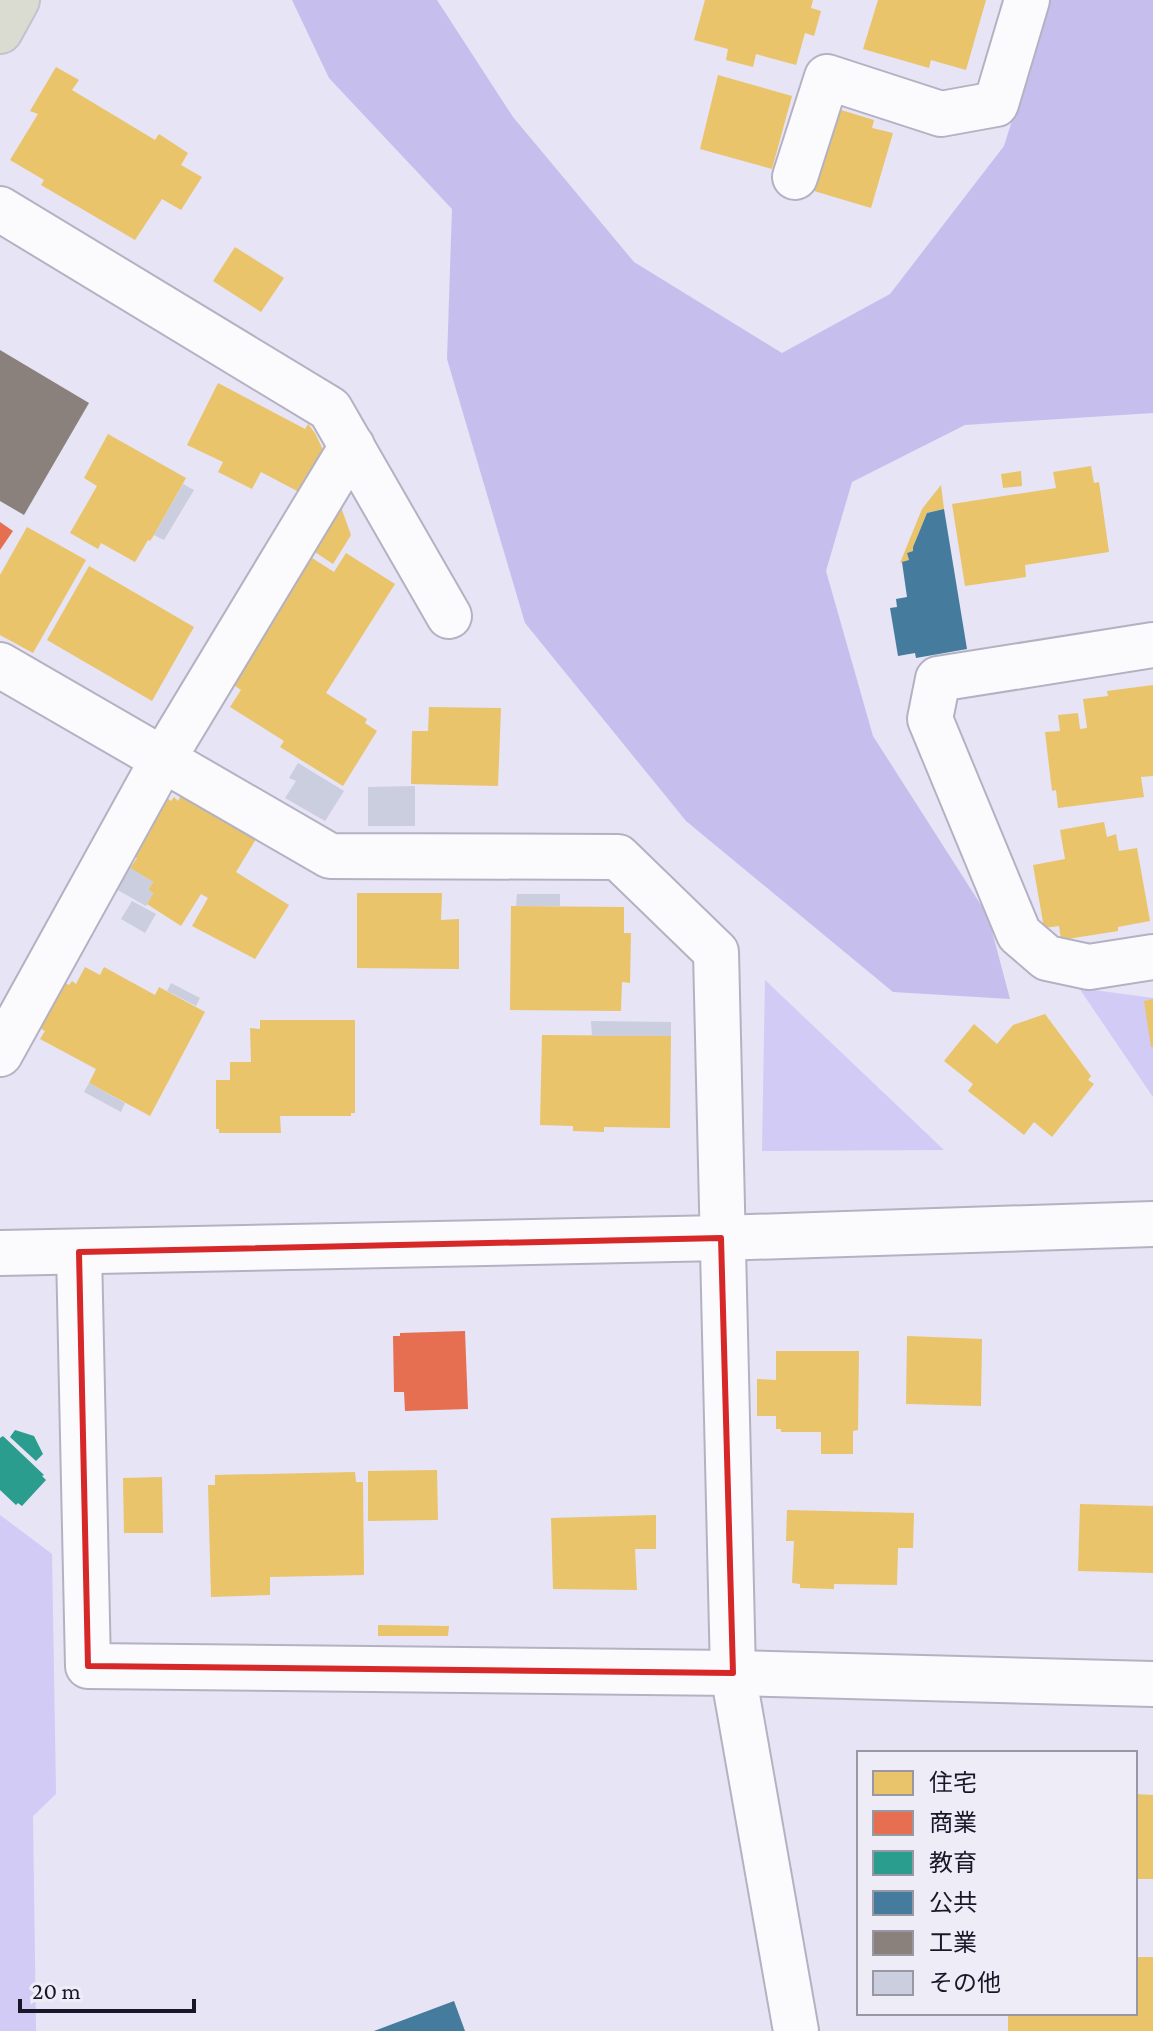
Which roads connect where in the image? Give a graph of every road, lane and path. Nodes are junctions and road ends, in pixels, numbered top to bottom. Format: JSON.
{"nodes":[{"id":1,"x":17,"y":0,"type":"edge"},
{"id":2,"x":1027,"y":0,"type":"edge"},
{"id":3,"x":0,"y":31,"type":"edge"},
{"id":4,"x":795,"y":177,"type":"dead end"},
{"id":5,"x":0,"y":209,"type":"edge"},
{"id":6,"x":352,"y":446,"type":"junction"},
{"id":7,"x":449,"y":616,"type":"dead end"},
{"id":8,"x":1153,"y":645,"type":"edge"},
{"id":9,"x":0,"y":665,"type":"edge"},
{"id":10,"x":163,"y":759,"type":"junction"},
{"id":11,"x":1153,"y":957,"type":"edge"},
{"id":12,"x":0,"y":1054,"type":"edge"},
{"id":13,"x":1153,"y":1224,"type":"edge"},
{"id":14,"x":721,"y":1238,"type":"junction"},
{"id":15,"x":79,"y":1252,"type":"junction"},
{"id":16,"x":0,"y":1253,"type":"edge"},
{"id":17,"x":733,"y":1673,"type":"junction"},
{"id":18,"x":1153,"y":1684,"type":"edge"},
{"id":19,"x":796,"y":2031,"type":"edge"}],
"edges":[{"from":1,"to":3,"type":"highway"},
{"from":2,"to":4,"type":"street"},
{"from":5,"to":6,"type":"street"},
{"from":6,"to":7,"type":"street"},
{"from":6,"to":10,"type":"street"},
{"from":8,"to":11,"type":"street"},
{"from":9,"to":10,"type":"street"},
{"from":10,"to":12,"type":"street"},
{"from":10,"to":14,"type":"street"},
{"from":13,"to":14,"type":"street"},
{"from":14,"to":15,"type":"street"},
{"from":14,"to":17,"type":"street"},
{"from":15,"to":16,"type":"street"},
{"from":15,"to":17,"type":"street"},
{"from":17,"to":18,"type":"street"},
{"from":17,"to":19,"type":"street"}]}
